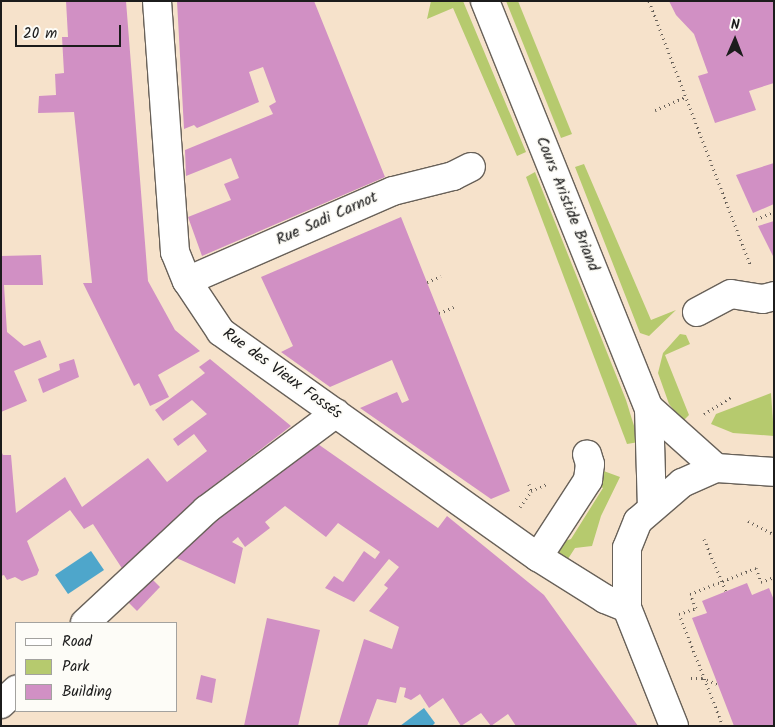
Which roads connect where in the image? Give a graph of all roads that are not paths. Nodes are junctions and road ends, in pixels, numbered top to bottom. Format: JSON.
{"nodes":[{"id":1,"x":157,"y":1,"type":"edge"},
{"id":2,"x":485,"y":1,"type":"edge"},
{"id":3,"x":471,"y":167,"type":"dead end"},
{"id":4,"x":187,"y":281,"type":"junction"},
{"id":5,"x":768,"y":297,"type":"edge"},
{"id":6,"x":696,"y":312,"type":"dead end"},
{"id":7,"x":648,"y":408,"type":"junction"},
{"id":8,"x":336,"y":413,"type":"junction"},
{"id":9,"x":586,"y":454,"type":"dead end"},
{"id":10,"x":716,"y":468,"type":"junction"},
{"id":11,"x":774,"y":472,"type":"edge"},
{"id":12,"x":652,"y":508,"type":"junction"},
{"id":13,"x":538,"y":557,"type":"junction"},
{"id":14,"x":627,"y":608,"type":"junction"},
{"id":15,"x":86,"y":622,"type":"edge"},
{"id":16,"x":15,"y":691,"type":"edge"},
{"id":17,"x":1,"y":704,"type":"edge"},
{"id":18,"x":674,"y":726,"type":"edge"}],
"edges":[{"from":1,"to":4,"type":"street","name":"Rue des Vieux Fossés"},
{"from":2,"to":7,"type":"street","name":"Cours Aristide Briand"},
{"from":3,"to":4,"type":"street","name":"Rue Sadi Carnot"},
{"from":4,"to":8,"type":"street","name":"Rue des Vieux Fossés"},
{"from":5,"to":6,"type":"street"},
{"from":7,"to":10,"type":"street","name":"Cours Aristide Briand"},
{"from":7,"to":12,"type":"street","name":"Cours Aristide Briand"},
{"from":8,"to":13,"type":"street","name":"Rue des Vieux Fossés"},
{"from":8,"to":15,"type":"street"},
{"from":9,"to":13,"type":"street"},
{"from":10,"to":11,"type":"street"},
{"from":10,"to":12,"type":"street"},
{"from":12,"to":14,"type":"street"},
{"from":13,"to":14,"type":"street","name":"Rue des Vieux Fossés"},
{"from":14,"to":18,"type":"street"},
{"from":16,"to":17,"type":"street"}]}
